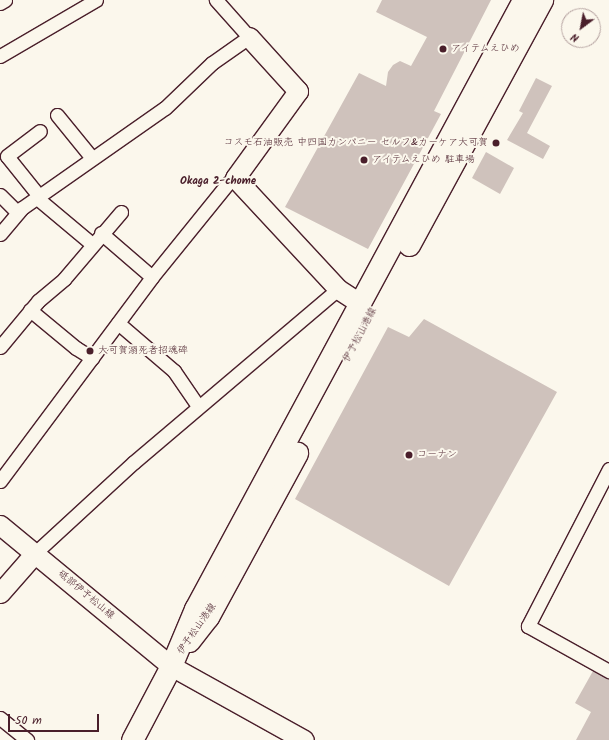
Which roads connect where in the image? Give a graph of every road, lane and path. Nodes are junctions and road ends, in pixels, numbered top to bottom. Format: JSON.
{"nodes":[{"id":1,"x":5,"y":0,"type":"edge"},
{"id":2,"x":95,"y":0,"type":"edge"},
{"id":3,"x":216,"y":0,"type":"edge"},
{"id":4,"x":523,"y":0,"type":"edge"},
{"id":5,"x":542,"y":0,"type":"edge"},
{"id":6,"x":0,"y":3,"type":"edge"},
{"id":7,"x":249,"y":37,"type":"junction"},
{"id":8,"x":0,"y":56,"type":"edge"},
{"id":9,"x":57,"y":115,"type":"dead end"},
{"id":10,"x":40,"y":131,"type":"dead end"},
{"id":11,"x":92,"y":158,"type":"junction"},
{"id":12,"x":235,"y":178,"type":"junction"},
{"id":13,"x":0,"y":195,"type":"edge"},
{"id":14,"x":38,"y":197,"type":"junction"},
{"id":15,"x":18,"y":212,"type":"junction"},
{"id":16,"x":121,"y":212,"type":"dead end"},
{"id":17,"x":101,"y":233,"type":"junction"},
{"id":18,"x":0,"y":234,"type":"edge"},
{"id":19,"x":92,"y":244,"type":"junction"},
{"id":20,"x":152,"y":277,"type":"junction"},
{"id":21,"x":338,"y":288,"type":"junction"},
{"id":22,"x":361,"y":304,"type":"junction"},
{"id":23,"x":30,"y":310,"type":"junction"},
{"id":24,"x":118,"y":323,"type":"junction"},
{"id":25,"x":0,"y":347,"type":"edge"},
{"id":26,"x":92,"y":358,"type":"junction"},
{"id":27,"x":198,"y":406,"type":"junction"},
{"id":28,"x":609,"y":469,"type":"edge"},
{"id":29,"x":0,"y":481,"type":"edge"},
{"id":30,"x":0,"y":525,"type":"edge"},
{"id":31,"x":35,"y":553,"type":"junction"},
{"id":32,"x":0,"y":593,"type":"edge"},
{"id":33,"x":171,"y":666,"type":"junction"},
{"id":34,"x":609,"y":670,"type":"edge"},
{"id":35,"x":0,"y":718,"type":"edge"},
{"id":36,"x":27,"y":740,"type":"edge"},
{"id":37,"x":132,"y":740,"type":"edge"},
{"id":38,"x":304,"y":740,"type":"edge"}],
"edges":[{"from":1,"to":6,"type":"street"},
{"from":2,"to":8,"type":"street"},
{"from":3,"to":7,"type":"street"},
{"from":4,"to":22,"type":"main road","name":"伊予松山港線"},
{"from":5,"to":33,"type":"main road","name":"伊予松山港線"},
{"from":7,"to":11,"type":"street"},
{"from":7,"to":12,"type":"street"},
{"from":9,"to":11,"type":"street"},
{"from":10,"to":14,"type":"street"},
{"from":11,"to":14,"type":"street"},
{"from":12,"to":20,"type":"street"},
{"from":12,"to":21,"type":"street"},
{"from":13,"to":15,"type":"street"},
{"from":14,"to":15,"type":"street"},
{"from":14,"to":19,"type":"street"},
{"from":15,"to":18,"type":"street"},
{"from":16,"to":17,"type":"street"},
{"from":17,"to":19,"type":"street"},
{"from":17,"to":20,"type":"street"},
{"from":19,"to":23,"type":"street"},
{"from":20,"to":24,"type":"street"},
{"from":21,"to":22,"type":"street"},
{"from":21,"to":27,"type":"street"},
{"from":22,"to":33,"type":"main road","name":"伊予松山港線"},
{"from":23,"to":25,"type":"street"},
{"from":23,"to":26,"type":"street"},
{"from":24,"to":26,"type":"street"},
{"from":24,"to":27,"type":"street"},
{"from":26,"to":29,"type":"street"},
{"from":27,"to":31,"type":"street"},
{"from":28,"to":34,"type":"street"},
{"from":30,"to":31,"type":"street","name":"砥部伊予松山線"},
{"from":31,"to":32,"type":"street"},
{"from":31,"to":33,"type":"street","name":"砥部伊予松山線"},
{"from":33,"to":37,"type":"main road","name":"伊予松山港線"},
{"from":33,"to":38,"type":"street","name":"砥部伊予松山線"},
{"from":35,"to":36,"type":"street"}]}
